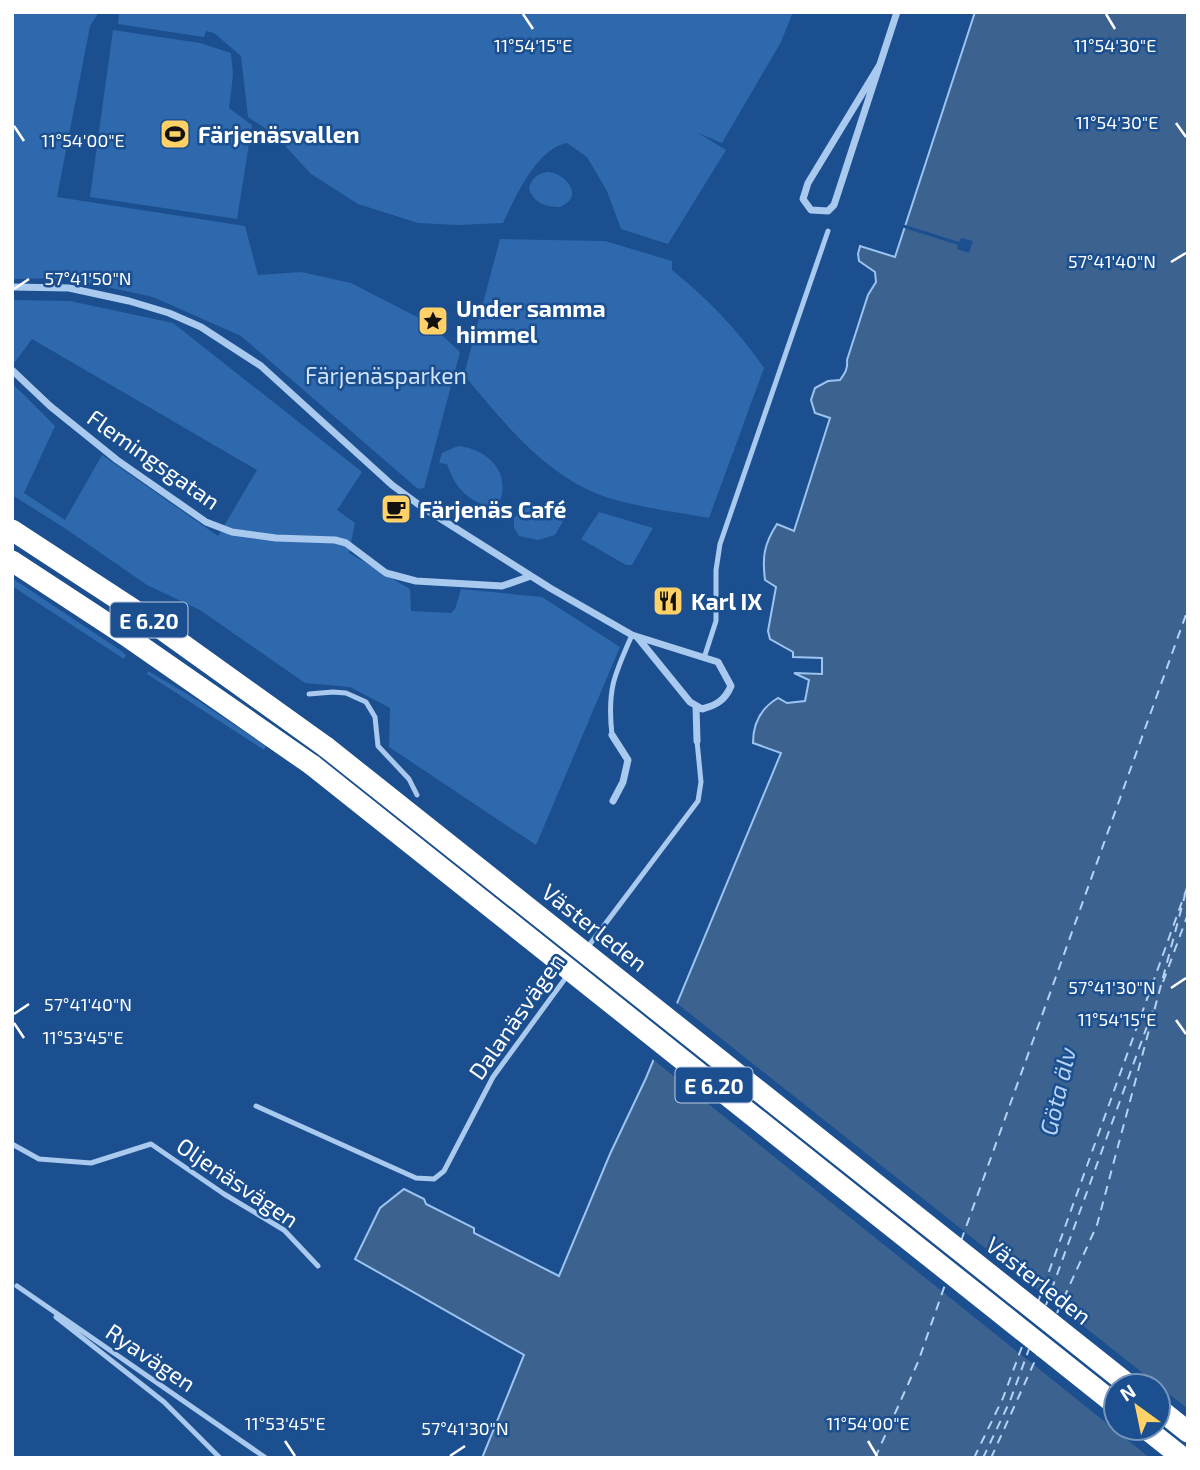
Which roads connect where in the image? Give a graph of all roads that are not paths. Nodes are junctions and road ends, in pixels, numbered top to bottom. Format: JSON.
{"nodes":[{"id":1,"x":897,"y":12,"type":"edge"},
{"id":2,"x":879,"y":66,"type":"junction"},
{"id":3,"x":828,"y":231,"type":"dead end"},
{"id":4,"x":12,"y":287,"type":"edge"},
{"id":5,"x":12,"y":370,"type":"edge"},
{"id":6,"x":12,"y":530,"type":"edge"},
{"id":7,"x":12,"y":561,"type":"edge"},
{"id":8,"x":531,"y":576,"type":"junction"},
{"id":9,"x":635,"y":636,"type":"junction"},
{"id":10,"x":704,"y":658,"type":"junction"},
{"id":11,"x":309,"y":694,"type":"dead end"},
{"id":12,"x":696,"y":706,"type":"junction"},
{"id":13,"x":612,"y":735,"type":"joint"},
{"id":14,"x":696,"y":740,"type":"joint"},
{"id":15,"x":417,"y":795,"type":"dead end"},
{"id":16,"x":613,"y":801,"type":"dead end"},
{"id":17,"x":581,"y":956,"type":"dead end"},
{"id":18,"x":572,"y":968,"type":"dead end"},
{"id":19,"x":256,"y":1106,"type":"dead end"},
{"id":20,"x":12,"y":1143,"type":"edge"},
{"id":21,"x":318,"y":1266,"type":"dead end"},
{"id":22,"x":14,"y":1285,"type":"edge"},
{"id":23,"x":1112,"y":1372,"type":"edge"},
{"id":24,"x":1102,"y":1394,"type":"edge"},
{"id":25,"x":1172,"y":1419,"type":"edge"},
{"id":26,"x":1188,"y":1432,"type":"edge"},
{"id":27,"x":1163,"y":1442,"type":"edge"},
{"id":28,"x":220,"y":1458,"type":"edge"},
{"id":29,"x":266,"y":1458,"type":"edge"},
{"id":30,"x":1183,"y":1458,"type":"edge"}],
"edges":[{"from":1,"to":2,"type":"street"},
{"from":2,"to":2,"type":"street"},
{"from":3,"to":10,"type":"lane"},
{"from":4,"to":8,"type":"street"},
{"from":5,"to":8,"type":"street","name":"Flemingsgatan"},
{"from":6,"to":23,"type":"highway","name":"Västerleden","number":"E 6.20","bridge":true},
{"from":7,"to":24,"type":"highway","number":"E 6.20","bridge":true},
{"from":8,"to":9,"type":"street"},
{"from":9,"to":10,"type":"street"},
{"from":9,"to":12,"type":"street"},
{"from":9,"to":13,"type":"lane"},
{"from":10,"to":12,"type":"street"},
{"from":11,"to":15,"type":"lane"},
{"from":12,"to":14,"type":"street","name":"Dalanäsvägen"},
{"from":13,"to":16,"type":"street"},
{"from":14,"to":17,"type":"lane","name":"Dalanäsvägen"},
{"from":18,"to":19,"type":"lane","name":"Dalanäsvägen"},
{"from":20,"to":21,"type":"lane","name":"Oljenäsvägen"},
{"from":22,"to":28,"type":"lane"},
{"from":22,"to":29,"type":"lane","name":"Ryavägen"},
{"from":25,"to":26,"type":"highway"},
{"from":27,"to":30,"type":"highway"}]}
